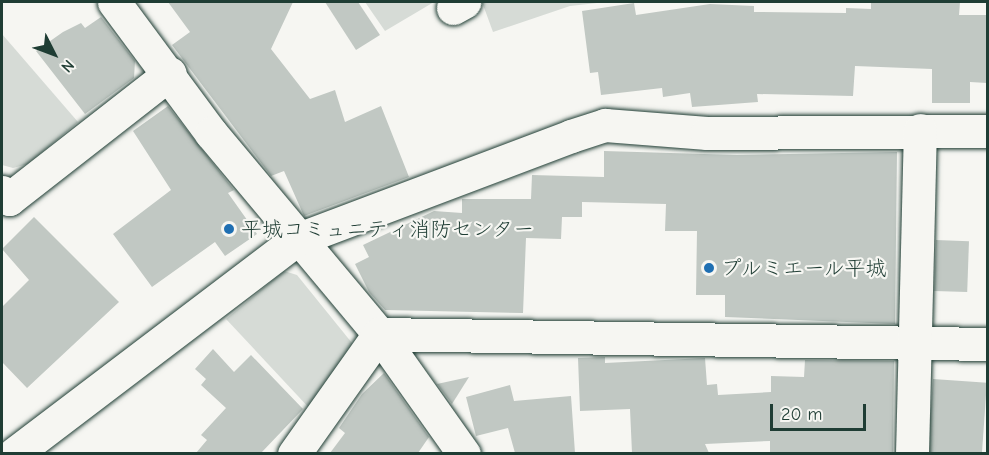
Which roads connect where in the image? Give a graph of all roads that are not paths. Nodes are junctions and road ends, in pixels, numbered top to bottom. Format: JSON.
{"nodes":[{"id":1,"x":114,"y":2,"type":"edge"},
{"id":2,"x":170,"y":73,"type":"junction"},
{"id":3,"x":920,"y":130,"type":"junction"},
{"id":4,"x":987,"y":131,"type":"edge"},
{"id":5,"x":2,"y":192,"type":"edge"},
{"id":6,"x":296,"y":240,"type":"junction"},
{"id":7,"x":379,"y":334,"type":"junction"},
{"id":8,"x":987,"y":344,"type":"edge"},
{"id":9,"x":915,"y":346,"type":"junction"},
{"id":10,"x":14,"y":453,"type":"edge"},
{"id":11,"x":294,"y":453,"type":"edge"},
{"id":12,"x":464,"y":453,"type":"edge"},
{"id":13,"x":912,"y":453,"type":"edge"}],
"edges":[{"from":1,"to":2,"type":"street"},
{"from":2,"to":5,"type":"street"},
{"from":2,"to":6,"type":"street"},
{"from":3,"to":4,"type":"street"},
{"from":3,"to":6,"type":"street"},
{"from":3,"to":9,"type":"street"},
{"from":6,"to":7,"type":"street"},
{"from":6,"to":10,"type":"street"},
{"from":7,"to":9,"type":"street"},
{"from":7,"to":11,"type":"street"},
{"from":7,"to":12,"type":"street"},
{"from":8,"to":9,"type":"street"},
{"from":9,"to":13,"type":"street"}]}
